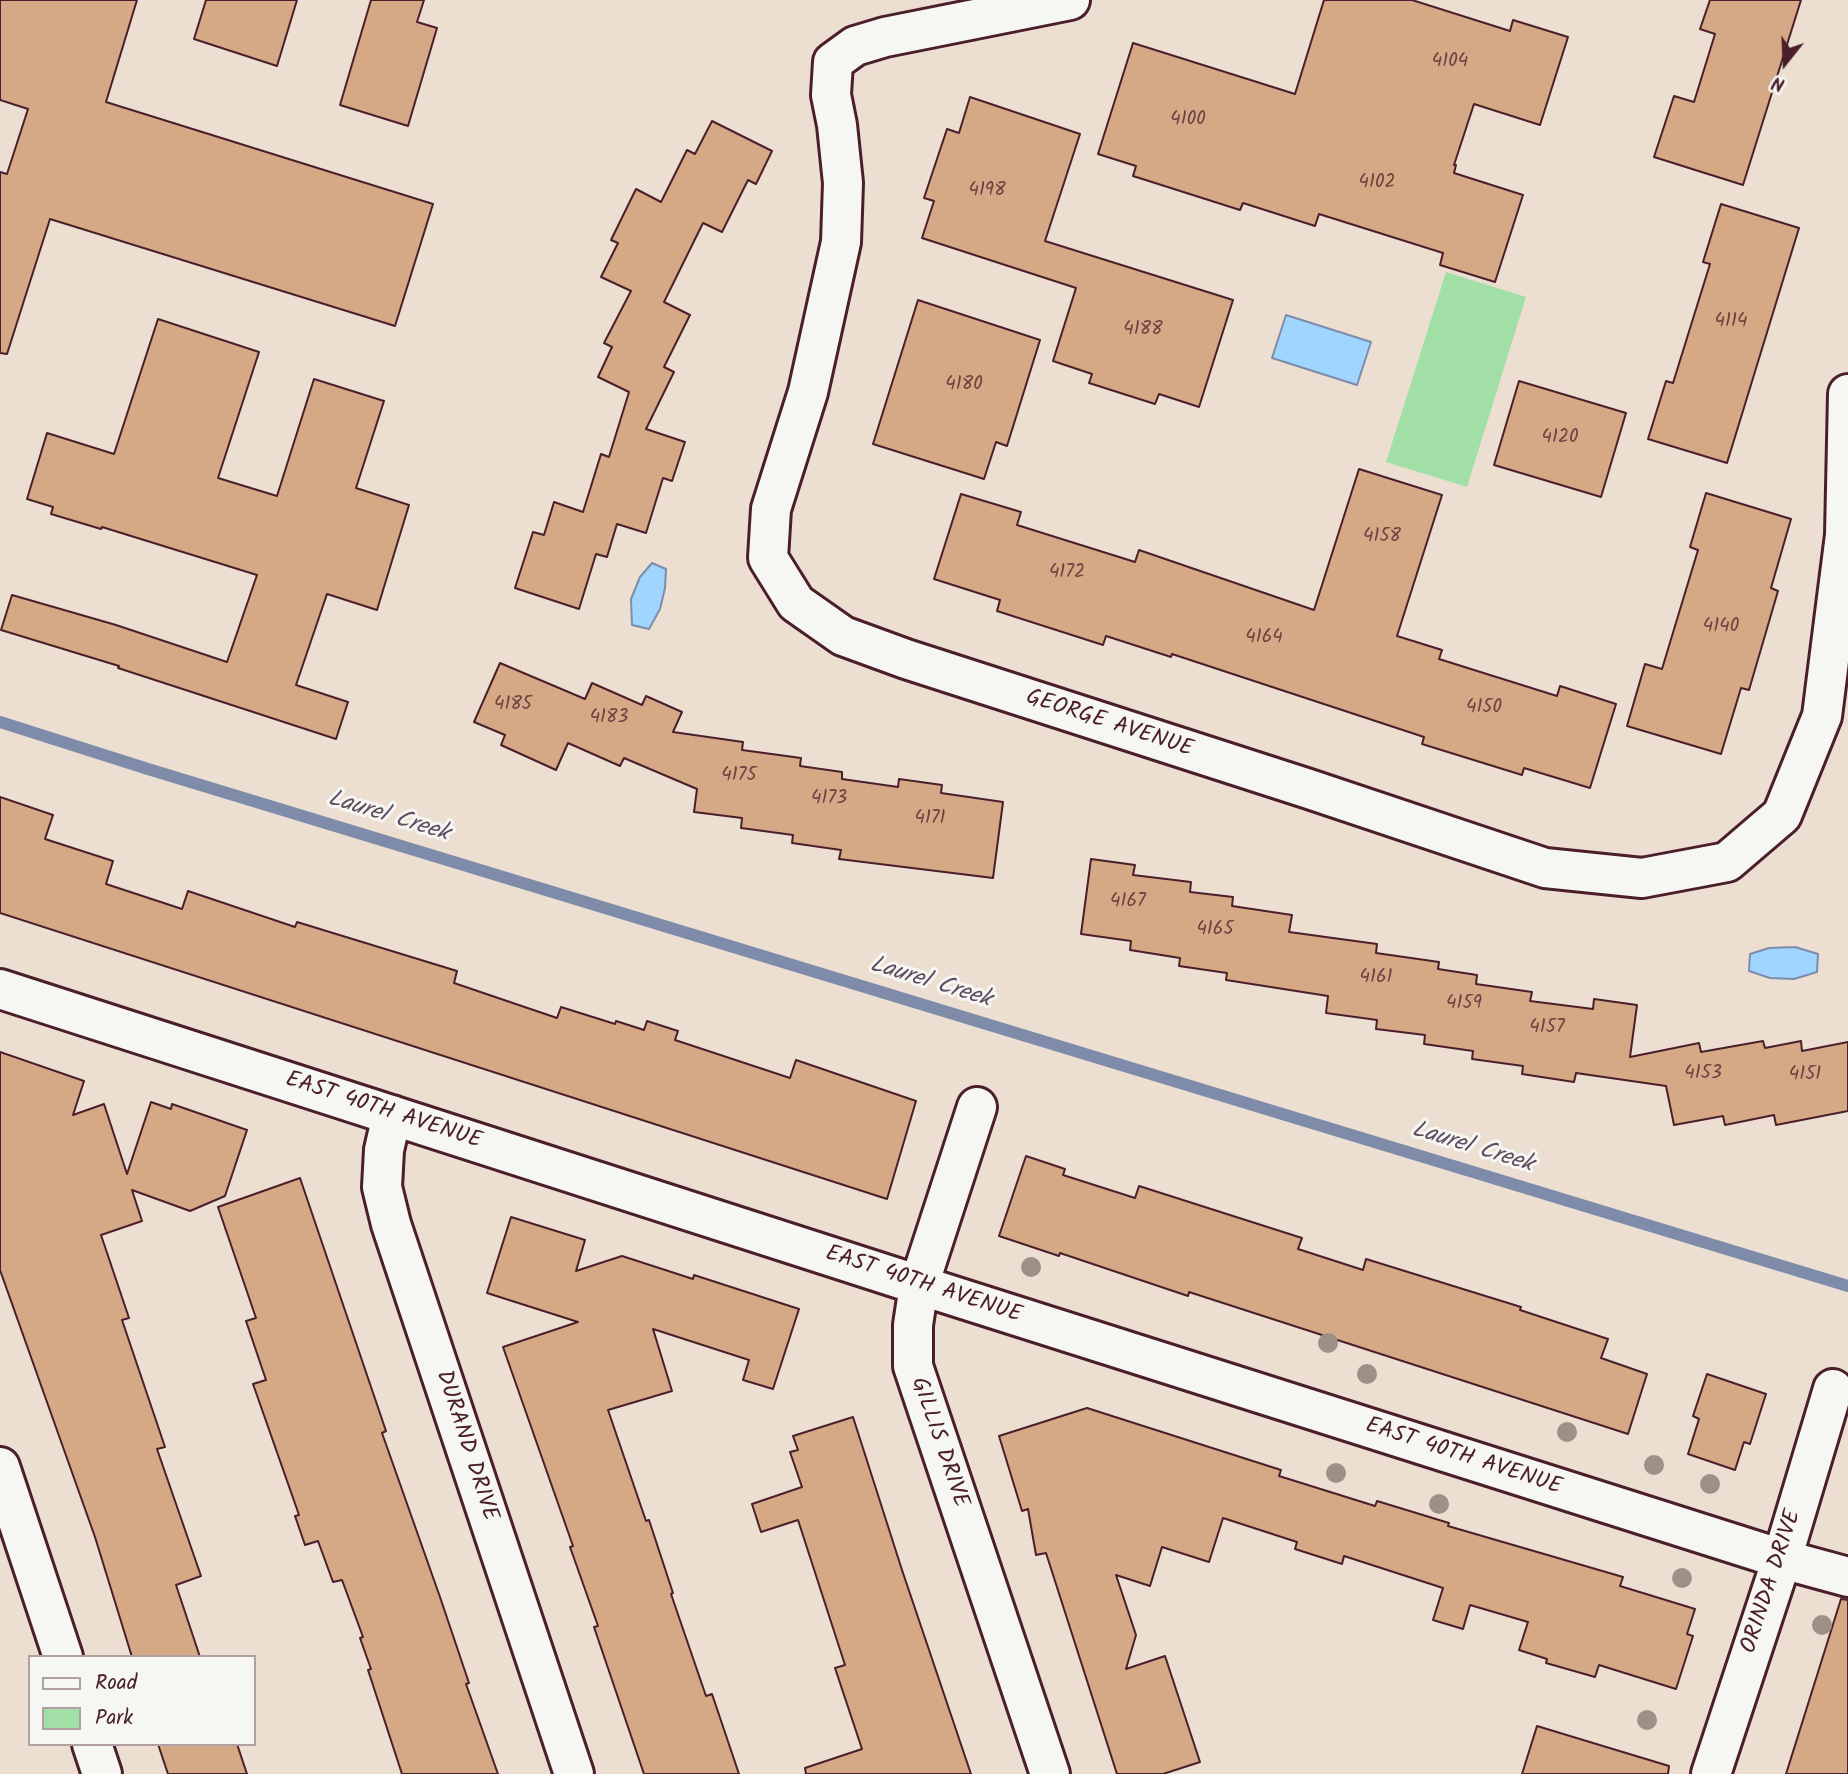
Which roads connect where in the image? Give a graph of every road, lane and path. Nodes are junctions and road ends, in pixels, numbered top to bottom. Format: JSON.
{"nodes":[{"id":1,"x":1070,"y":0,"type":"edge"},
{"id":2,"x":1848,"y":394,"type":"edge"},
{"id":3,"x":0,"y":989,"type":"edge"},
{"id":4,"x":977,"y":1107,"type":"dead end"},
{"id":5,"x":392,"y":1115,"type":"junction"},
{"id":6,"x":919,"y":1285,"type":"junction"},
{"id":7,"x":1833,"y":1389,"type":"dead end"},
{"id":8,"x":0,"y":1467,"type":"edge"},
{"id":9,"x":1782,"y":1559,"type":"junction"},
{"id":10,"x":1848,"y":1577,"type":"edge"},
{"id":11,"x":62,"y":1655,"type":"edge"},
{"id":12,"x":93,"y":1746,"type":"edge"},
{"id":13,"x":102,"y":1774,"type":"edge"},
{"id":14,"x":574,"y":1774,"type":"edge"},
{"id":15,"x":1050,"y":1774,"type":"edge"},
{"id":16,"x":1711,"y":1774,"type":"edge"}],
"edges":[{"from":1,"to":2,"type":"street","name":"GEORGE AVENUE"},
{"from":3,"to":5,"type":"street","name":"EAST 40TH AVENUE"},
{"from":4,"to":6,"type":"street","name":"GILLIS DRIVE"},
{"from":5,"to":6,"type":"street","name":"EAST 40TH AVENUE"},
{"from":5,"to":14,"type":"street","name":"DURAND DRIVE"},
{"from":6,"to":9,"type":"street","name":"EAST 40TH AVENUE"},
{"from":6,"to":15,"type":"street","name":"GILLIS DRIVE"},
{"from":7,"to":9,"type":"street","name":"ORINDA DRIVE"},
{"from":8,"to":11,"type":"street"},
{"from":9,"to":10,"type":"street","name":"EAST 40TH AVENUE"},
{"from":9,"to":16,"type":"street","name":"ORINDA DRIVE"},
{"from":12,"to":13,"type":"street"}]}
